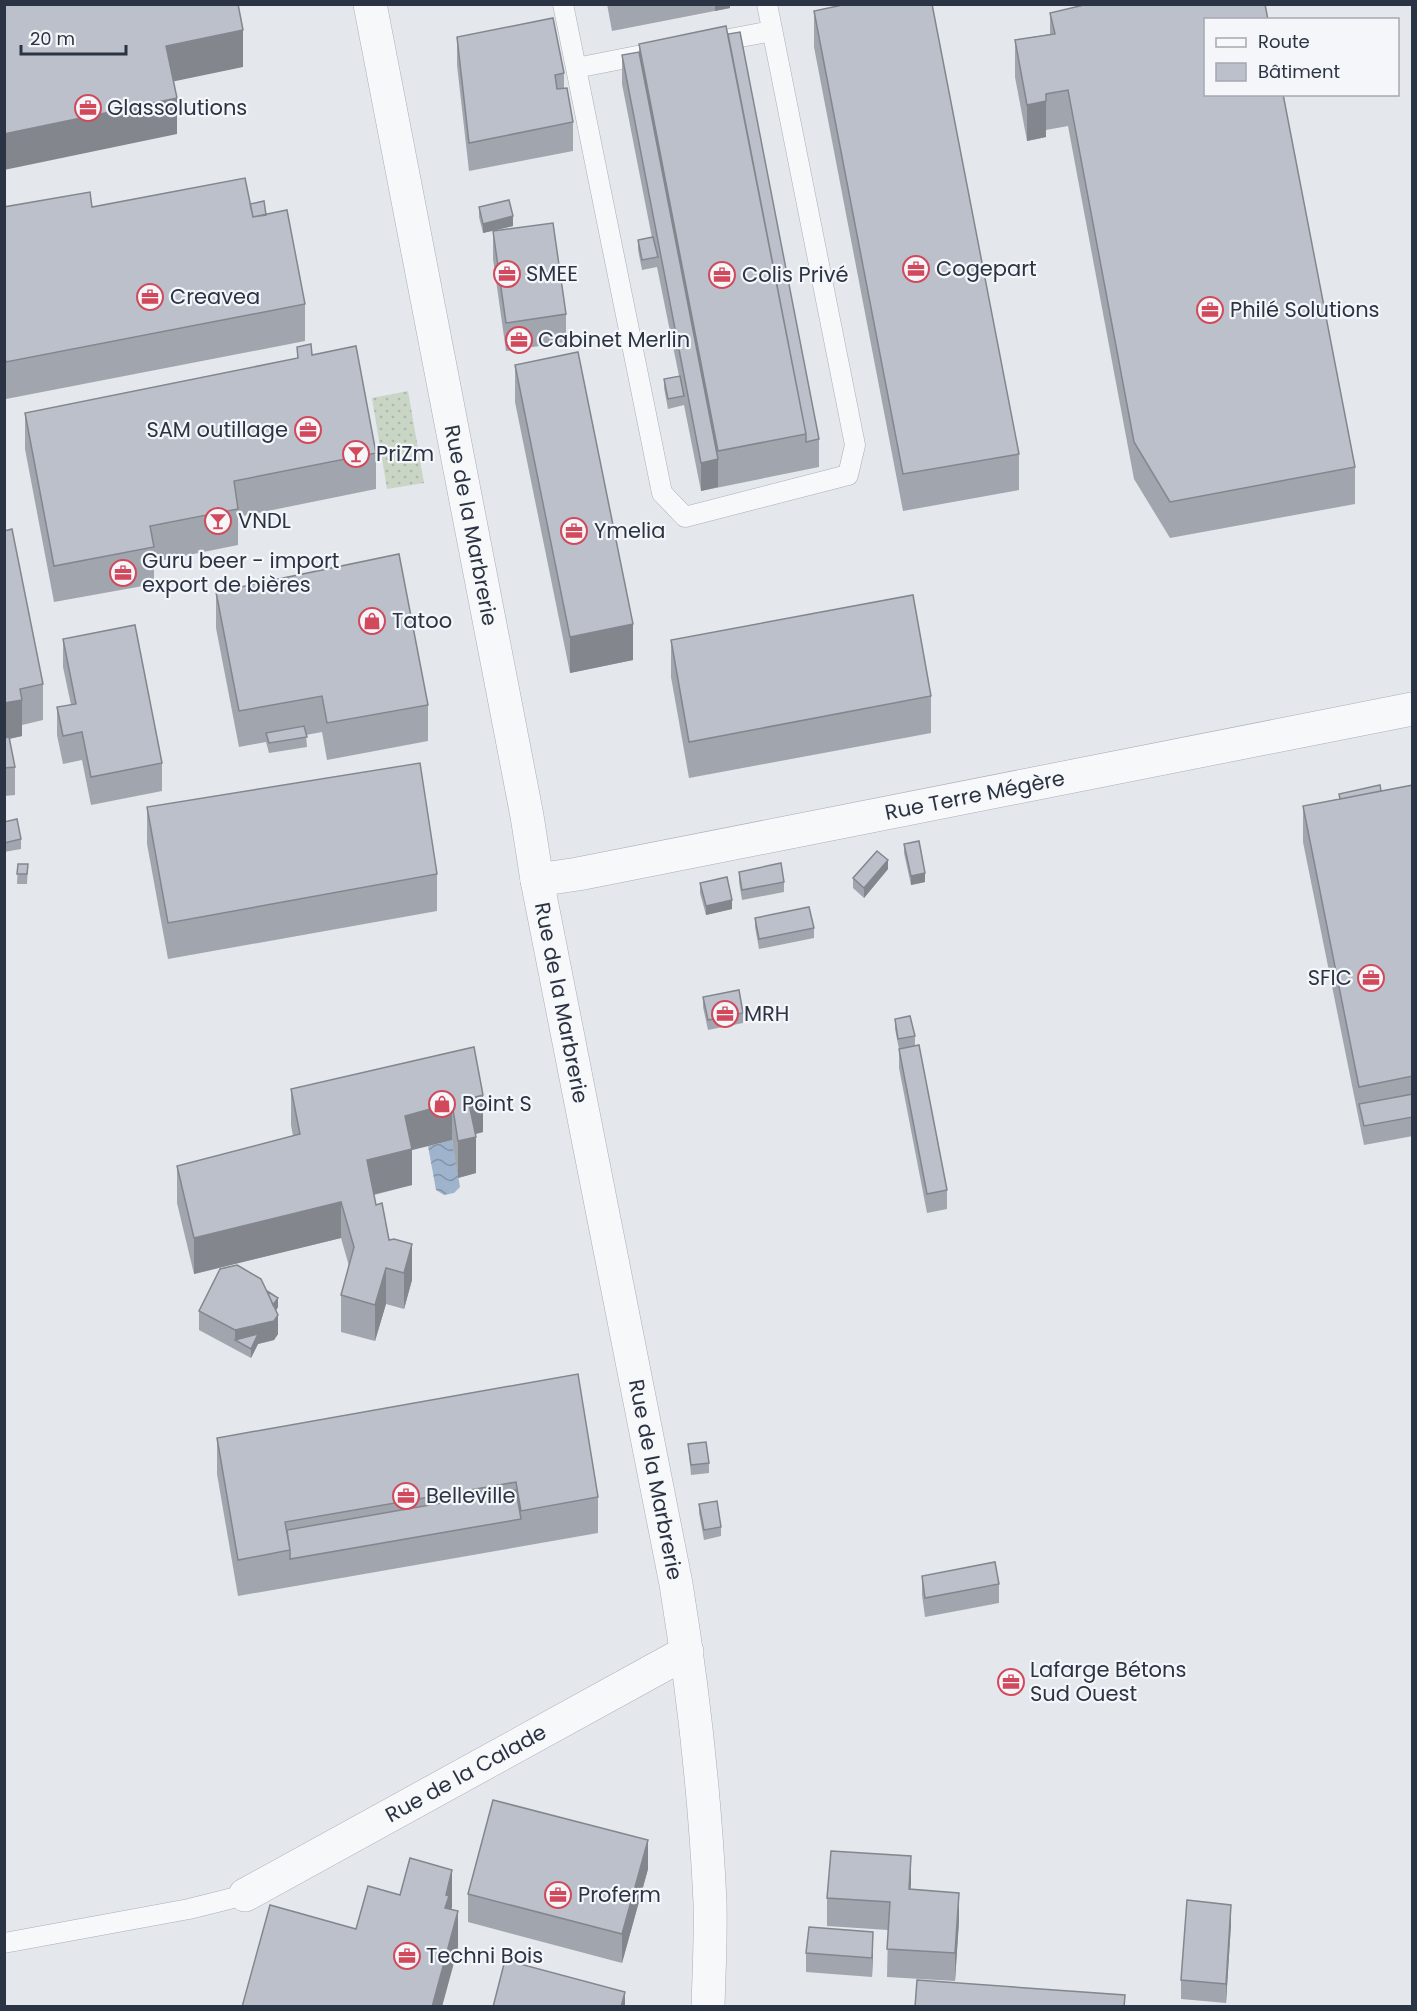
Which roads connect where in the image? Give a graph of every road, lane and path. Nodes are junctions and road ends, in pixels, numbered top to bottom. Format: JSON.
{"nodes":[{"id":1,"x":370,"y":4,"type":"edge"},
{"id":2,"x":563,"y":4,"type":"edge"},
{"id":3,"x":767,"y":4,"type":"edge"},
{"id":4,"x":772,"y":31,"type":"junction"},
{"id":5,"x":691,"y":46,"type":"edge"},
{"id":6,"x":668,"y":50,"type":"edge"},
{"id":7,"x":576,"y":68,"type":"junction"},
{"id":8,"x":1413,"y":710,"type":"edge"},
{"id":9,"x":537,"y":880,"type":"junction"},
{"id":10,"x":687,"y":1653,"type":"junction"},
{"id":11,"x":245,"y":1895,"type":"joint"},
{"id":12,"x":4,"y":1943,"type":"edge"},
{"id":13,"x":708,"y":2007,"type":"edge"}],
"edges":[{"from":1,"to":9,"type":"street","name":"Rue de la Marbrerie"},
{"from":2,"to":7,"type":"lane"},
{"from":3,"to":4,"type":"lane"},
{"from":4,"to":5,"type":"lane"},
{"from":4,"to":7,"type":"lane"},
{"from":6,"to":7,"type":"lane"},
{"from":8,"to":9,"type":"street","name":"Rue Terre Mégère"},
{"from":9,"to":10,"type":"street","name":"Rue de la Marbrerie"},
{"from":10,"to":11,"type":"street","name":"Rue de la Calade"},
{"from":10,"to":13,"type":"street","name":"Rue de la Marbrerie"},
{"from":11,"to":12,"type":"lane"}]}
